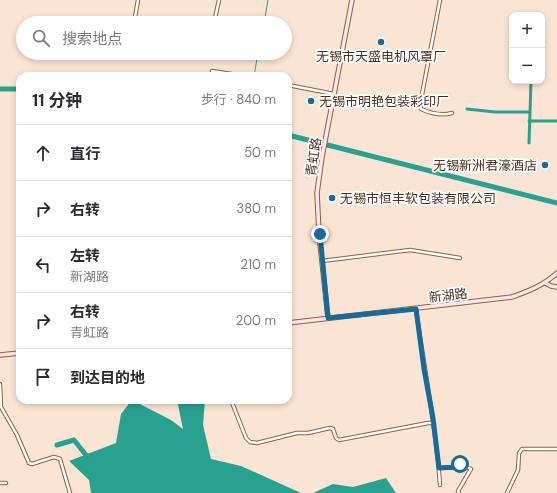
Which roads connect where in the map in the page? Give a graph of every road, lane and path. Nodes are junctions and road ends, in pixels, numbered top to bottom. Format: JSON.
{"nodes":[{"id":1,"x":138,"y":0,"type":"edge"},
{"id":2,"x":219,"y":0,"type":"edge"},
{"id":3,"x":352,"y":0,"type":"edge"},
{"id":4,"x":440,"y":0,"type":"edge"},
{"id":5,"x":135,"y":16,"type":"edge"},
{"id":6,"x":216,"y":16,"type":"edge"},
{"id":7,"x":212,"y":71,"type":"dead end"},
{"id":8,"x":218,"y":72,"type":"edge"},
{"id":9,"x":292,"y":86,"type":"edge"},
{"id":10,"x":334,"y":94,"type":"junction"},
{"id":11,"x":452,"y":113,"type":"dead end"},
{"id":12,"x":460,"y":258,"type":"dead end"},
{"id":13,"x":322,"y":261,"type":"junction"},
{"id":14,"x":557,"y":273,"type":"edge"},
{"id":15,"x":545,"y":283,"type":"junction"},
{"id":16,"x":557,"y":287,"type":"edge"},
{"id":17,"x":416,"y":309,"type":"junction"},
{"id":18,"x":328,"y":318,"type":"junction"},
{"id":19,"x":292,"y":322,"type":"edge"},
{"id":20,"x":16,"y":353,"type":"edge"},
{"id":21,"x":0,"y":355,"type":"edge"},
{"id":22,"x":0,"y":384,"type":"edge"},
{"id":23,"x":233,"y":404,"type":"edge"},
{"id":24,"x":433,"y":423,"type":"junction"},
{"id":25,"x":557,"y":449,"type":"edge"},
{"id":26,"x":439,"y":468,"type":"junction"},
{"id":27,"x":0,"y":483,"type":"edge"},
{"id":28,"x":6,"y":483,"type":"dead end"},
{"id":29,"x":440,"y":485,"type":"dead end"},
{"id":30,"x":70,"y":493,"type":"edge"},
{"id":31,"x":459,"y":493,"type":"edge"},
{"id":32,"x":507,"y":493,"type":"edge"}],
"edges":[{"from":1,"to":5,"type":"street"},
{"from":2,"to":6,"type":"street"},
{"from":3,"to":10,"type":"street","name":"青虹路"},
{"from":4,"to":11,"type":"street"},
{"from":7,"to":8,"type":"street"},
{"from":9,"to":10,"type":"street"},
{"from":10,"to":13,"type":"street","name":"青虹路"},
{"from":12,"to":13,"type":"street"},
{"from":13,"to":18,"type":"street","name":"青虹路"},
{"from":14,"to":15,"type":"street","name":"新湖路"},
{"from":15,"to":16,"type":"street"},
{"from":15,"to":17,"type":"street","name":"新湖路"},
{"from":17,"to":18,"type":"street","name":"新湖路"},
{"from":17,"to":24,"type":"street"},
{"from":18,"to":19,"type":"street","name":"新湖路"},
{"from":20,"to":21,"type":"street"},
{"from":22,"to":30,"type":"street"},
{"from":23,"to":24,"type":"street"},
{"from":24,"to":26,"type":"street"},
{"from":25,"to":32,"type":"street"},
{"from":26,"to":29,"type":"street"},
{"from":26,"to":31,"type":"street"},
{"from":27,"to":28,"type":"street"}]}
